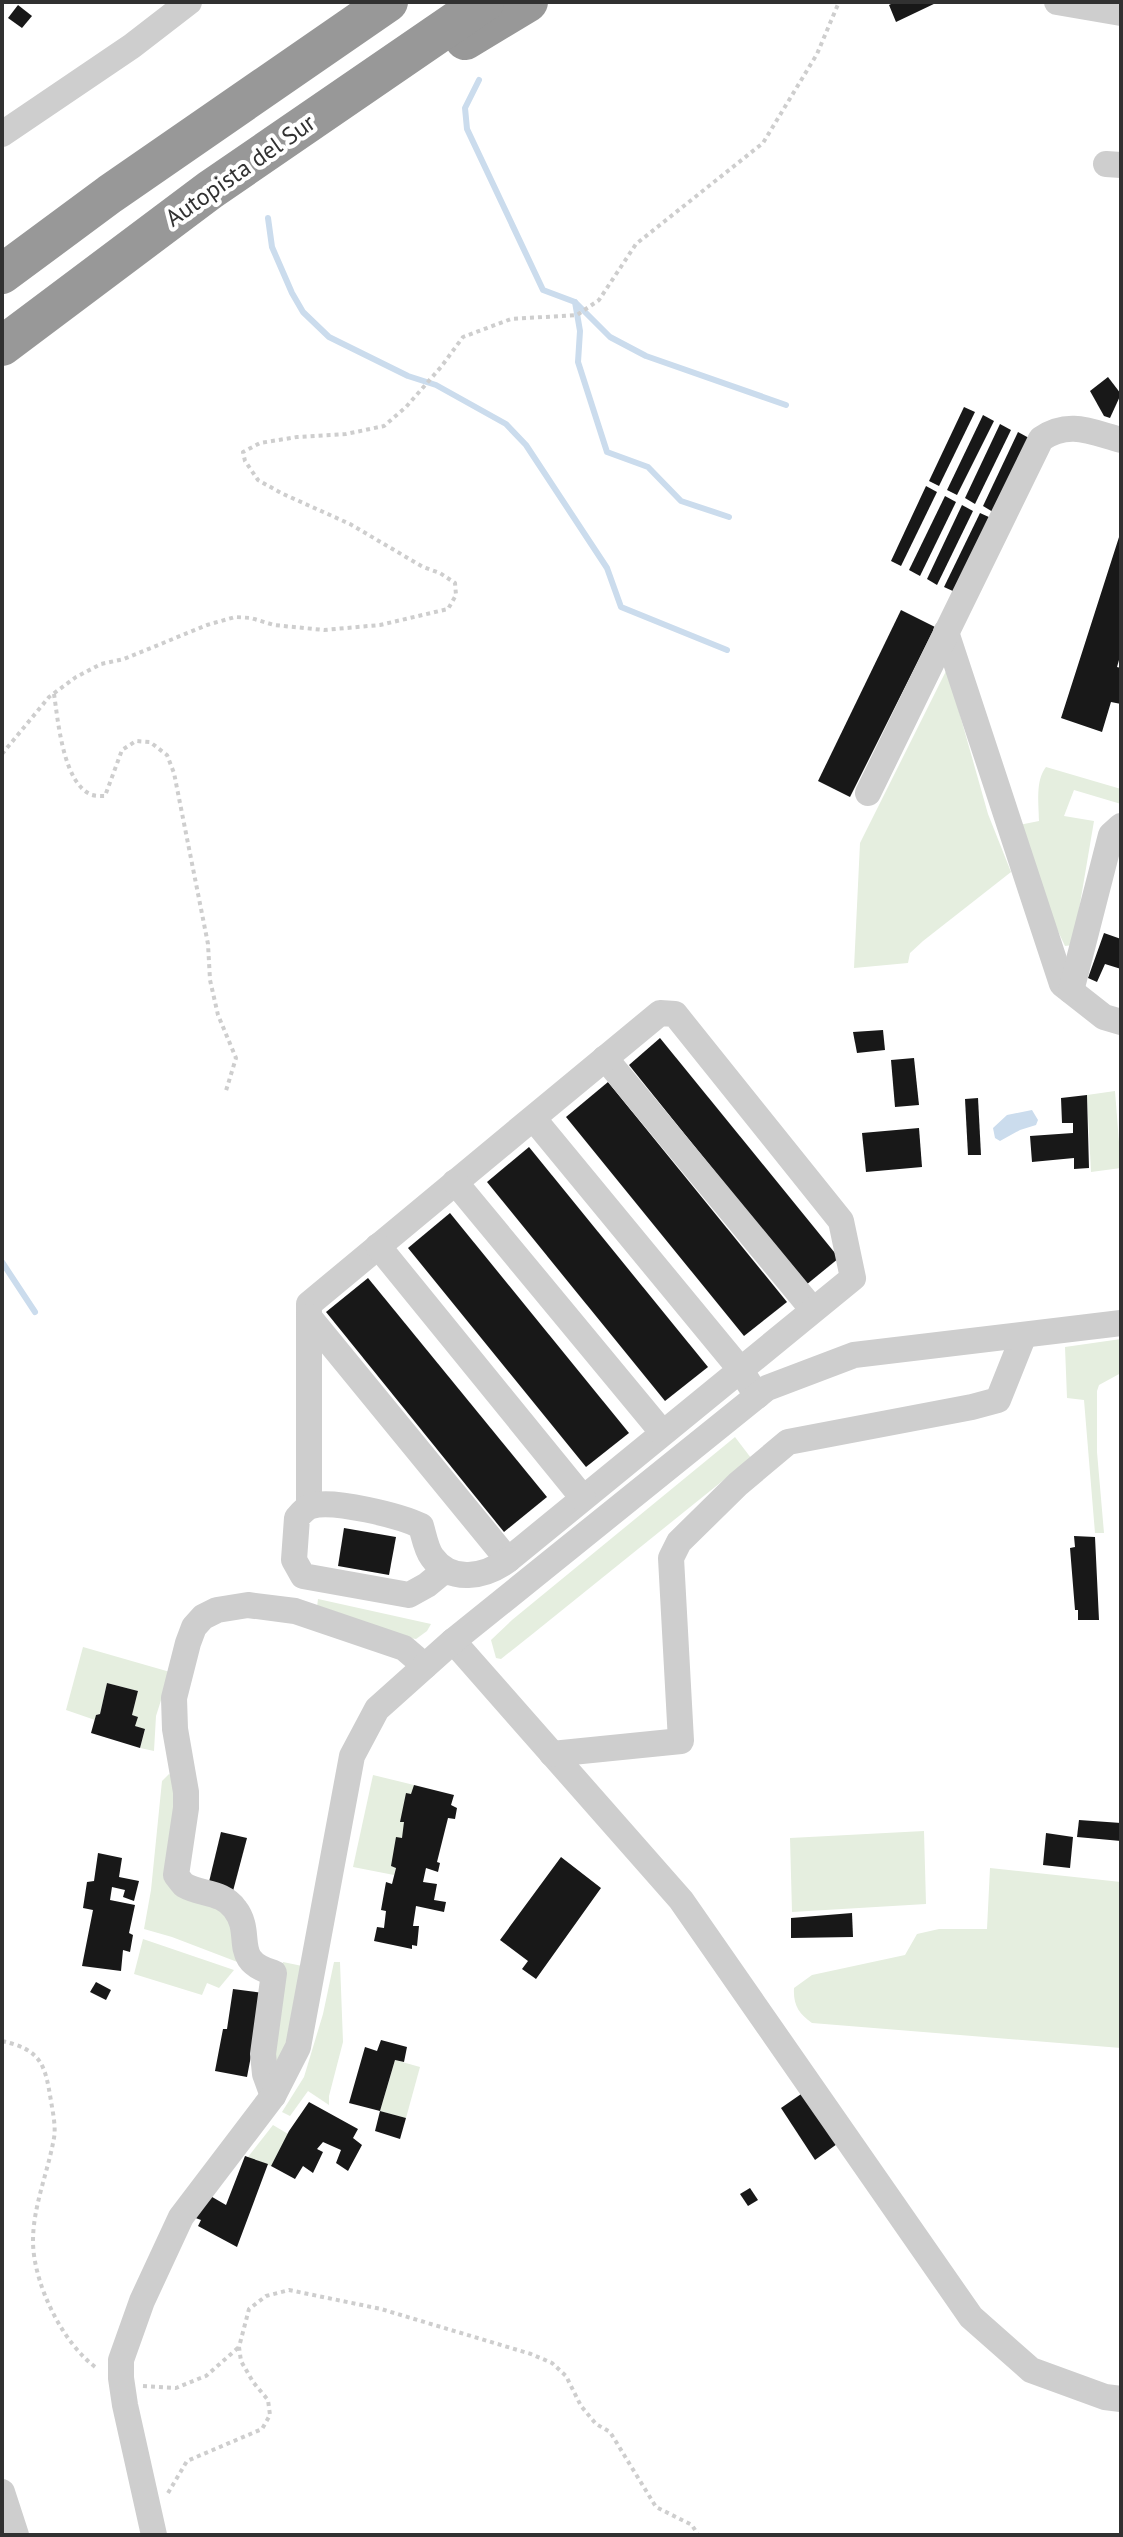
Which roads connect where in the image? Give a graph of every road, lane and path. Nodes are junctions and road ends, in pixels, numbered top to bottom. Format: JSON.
{"nodes":[{"id":1,"x":189,"y":2,"type":"edge"},
{"id":2,"x":388,"y":2,"type":"edge"},
{"id":3,"x":484,"y":2,"type":"edge"},
{"id":4,"x":528,"y":2,"type":"edge"},
{"id":5,"x":839,"y":2,"type":"edge"},
{"id":6,"x":1057,"y":2,"type":"edge"},
{"id":7,"x":1121,"y":13,"type":"edge"},
{"id":8,"x":2,"y":134,"type":"edge"},
{"id":9,"x":210,"y":190,"type":"junction"},
{"id":10,"x":2,"y":274,"type":"edge"},
{"id":11,"x":2,"y":346,"type":"edge"},
{"id":12,"x":1121,"y":440,"type":"edge"},
{"id":13,"x":946,"y":632,"type":"junction"},
{"id":14,"x":54,"y":694,"type":"junction"},
{"id":15,"x":2,"y":754,"type":"edge"},
{"id":16,"x":868,"y":793,"type":"dead end"},
{"id":17,"x":1121,"y":826,"type":"edge"},
{"id":18,"x":1071,"y":991,"type":"junction"},
{"id":19,"x":1121,"y":1022,"type":"edge"},
{"id":20,"x":605,"y":1058,"type":"junction"},
{"id":21,"x":225,"y":1094,"type":"dead end"},
{"id":22,"x":533,"y":1118,"type":"junction"},
{"id":23,"x":455,"y":1182,"type":"junction"},
{"id":24,"x":378,"y":1246,"type":"junction"},
{"id":25,"x":813,"y":1310,"type":"junction"},
{"id":26,"x":309,"y":1317,"type":"junction"},
{"id":27,"x":1121,"y":1323,"type":"edge"},
{"id":28,"x":1024,"y":1335,"type":"junction"},
{"id":29,"x":740,"y":1369,"type":"junction"},
{"id":30,"x":757,"y":1396,"type":"junction"},
{"id":31,"x":662,"y":1432,"type":"junction"},
{"id":32,"x":583,"y":1498,"type":"junction"},
{"id":33,"x":309,"y":1506,"type":"junction"},
{"id":34,"x":508,"y":1560,"type":"junction"},
{"id":35,"x":444,"y":1571,"type":"junction"},
{"id":36,"x":453,"y":1641,"type":"junction"},
{"id":37,"x":425,"y":1666,"type":"junction"},
{"id":38,"x":552,"y":1754,"type":"junction"},
{"id":39,"x":2,"y":2041,"type":"edge"},
{"id":40,"x":273,"y":2096,"type":"junction"},
{"id":41,"x":239,"y":2347,"type":"junction"},
{"id":42,"x":122,"y":2382,"type":"junction"},
{"id":43,"x":1121,"y":2399,"type":"edge"},
{"id":44,"x":2,"y":2492,"type":"edge"},
{"id":45,"x":152,"y":2525,"type":"edge"},
{"id":46,"x":16,"y":2535,"type":"edge"},
{"id":47,"x":698,"y":2535,"type":"edge"}],
"edges":[{"from":1,"to":8,"type":"street"},
{"from":2,"to":10,"type":"highway"},
{"from":3,"to":9,"type":"highway","name":"Autopista del Sur"},
{"from":4,"to":9,"type":"highway"},
{"from":5,"to":14,"type":"path"},
{"from":6,"to":7,"type":"street"},
{"from":9,"to":11,"type":"highway","name":"Autopista del Sur"},
{"from":12,"to":13,"type":"street"},
{"from":13,"to":16,"type":"street"},
{"from":13,"to":18,"type":"street"},
{"from":14,"to":15,"type":"path"},
{"from":14,"to":21,"type":"path"},
{"from":17,"to":18,"type":"street"},
{"from":18,"to":19,"type":"street"},
{"from":20,"to":22,"type":"street"},
{"from":20,"to":25,"type":"street"},
{"from":20,"to":25,"type":"street"},
{"from":22,"to":23,"type":"street"},
{"from":22,"to":29,"type":"street"},
{"from":23,"to":24,"type":"street"},
{"from":23,"to":31,"type":"street"},
{"from":24,"to":26,"type":"street"},
{"from":24,"to":32,"type":"street"},
{"from":25,"to":29,"type":"street"},
{"from":26,"to":33,"type":"street"},
{"from":26,"to":34,"type":"street"},
{"from":27,"to":28,"type":"street"},
{"from":28,"to":30,"type":"street"},
{"from":28,"to":38,"type":"street"},
{"from":29,"to":30,"type":"street"},
{"from":29,"to":31,"type":"street"},
{"from":30,"to":36,"type":"street"},
{"from":31,"to":32,"type":"street"},
{"from":32,"to":34,"type":"street"},
{"from":33,"to":35,"type":"street"},
{"from":33,"to":35,"type":"street"},
{"from":34,"to":35,"type":"street"},
{"from":36,"to":37,"type":"street"},
{"from":36,"to":38,"type":"street"},
{"from":37,"to":40,"type":"street"},
{"from":37,"to":40,"type":"street"},
{"from":38,"to":43,"type":"street"},
{"from":39,"to":42,"type":"path"},
{"from":40,"to":42,"type":"street"},
{"from":41,"to":42,"type":"path"},
{"from":41,"to":45,"type":"path"},
{"from":41,"to":47,"type":"path"},
{"from":42,"to":45,"type":"street"},
{"from":44,"to":46,"type":"street"}]}
